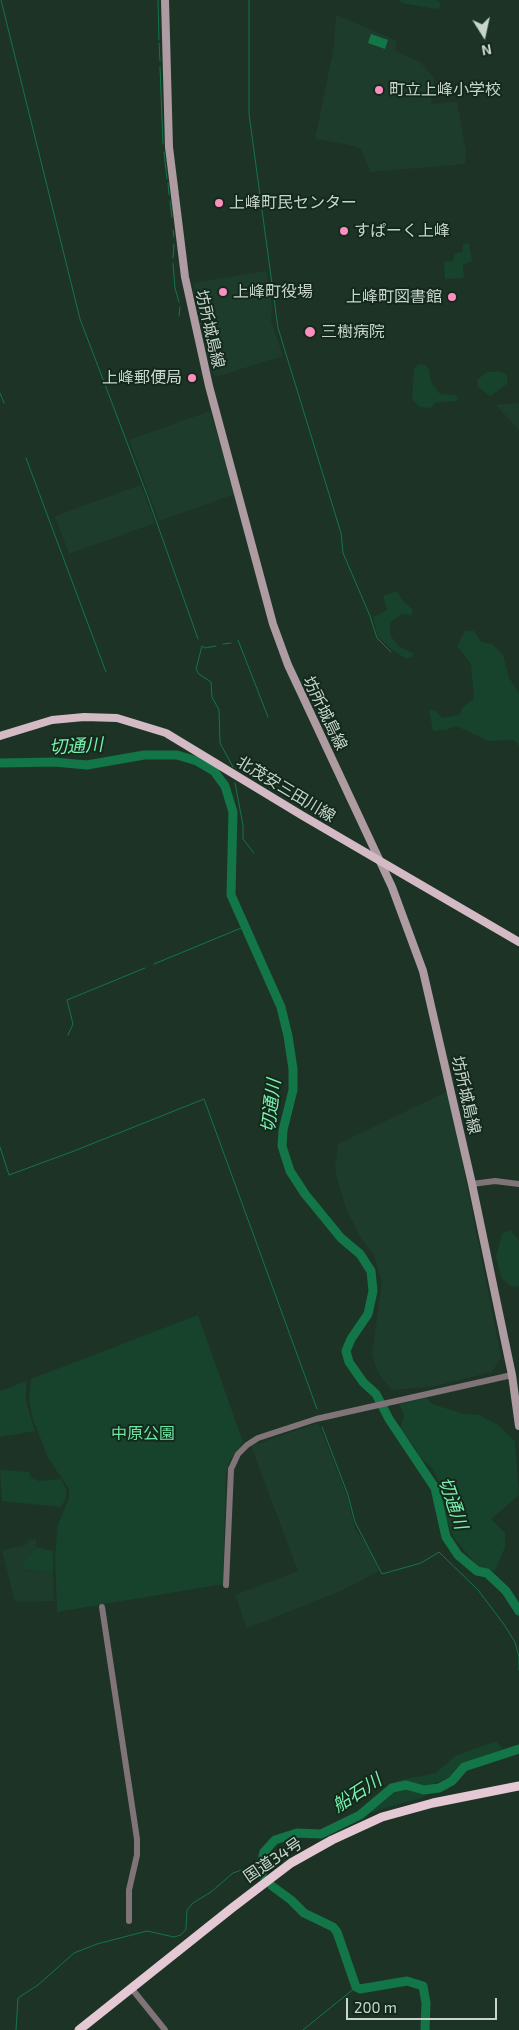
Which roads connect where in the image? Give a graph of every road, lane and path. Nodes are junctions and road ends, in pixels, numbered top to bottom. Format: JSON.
{"nodes":[{"id":1,"x":165,"y":0,"type":"edge"},
{"id":2,"x":0,"y":736,"type":"edge"},
{"id":3,"x":380,"y":862,"type":"junction"},
{"id":4,"x":519,"y":942,"type":"edge"},
{"id":5,"x":472,"y":1184,"type":"junction"},
{"id":6,"x":519,"y":1184,"type":"edge"},
{"id":7,"x":512,"y":1374,"type":"junction"},
{"id":8,"x":519,"y":1426,"type":"edge"},
{"id":9,"x":226,"y":1585,"type":"dead end"},
{"id":10,"x":102,"y":1607,"type":"dead end"},
{"id":11,"x":519,"y":1786,"type":"edge"},
{"id":12,"x":129,"y":1921,"type":"dead end"},
{"id":13,"x":132,"y":1988,"type":"junction"},
{"id":14,"x":80,"y":2030,"type":"edge"},
{"id":15,"x":165,"y":2030,"type":"edge"}],
"edges":[{"from":1,"to":3,"type":"main road","name":"坊所城島線"},
{"from":2,"to":3,"type":"main road","name":"北茂安三田川線"},
{"from":3,"to":4,"type":"main road","name":"北茂安三田川線"},
{"from":3,"to":5,"type":"main road","name":"坊所城島線"},
{"from":5,"to":6,"type":"street"},
{"from":5,"to":7,"type":"main road","name":"坊所城島線"},
{"from":7,"to":8,"type":"main road","name":"坊所城島線"},
{"from":7,"to":9,"type":"street"},
{"from":10,"to":12,"type":"street"},
{"from":11,"to":13,"type":"highway","name":"国道34号"},
{"from":13,"to":14,"type":"highway","name":"国道34号"},
{"from":13,"to":15,"type":"street"}]}
